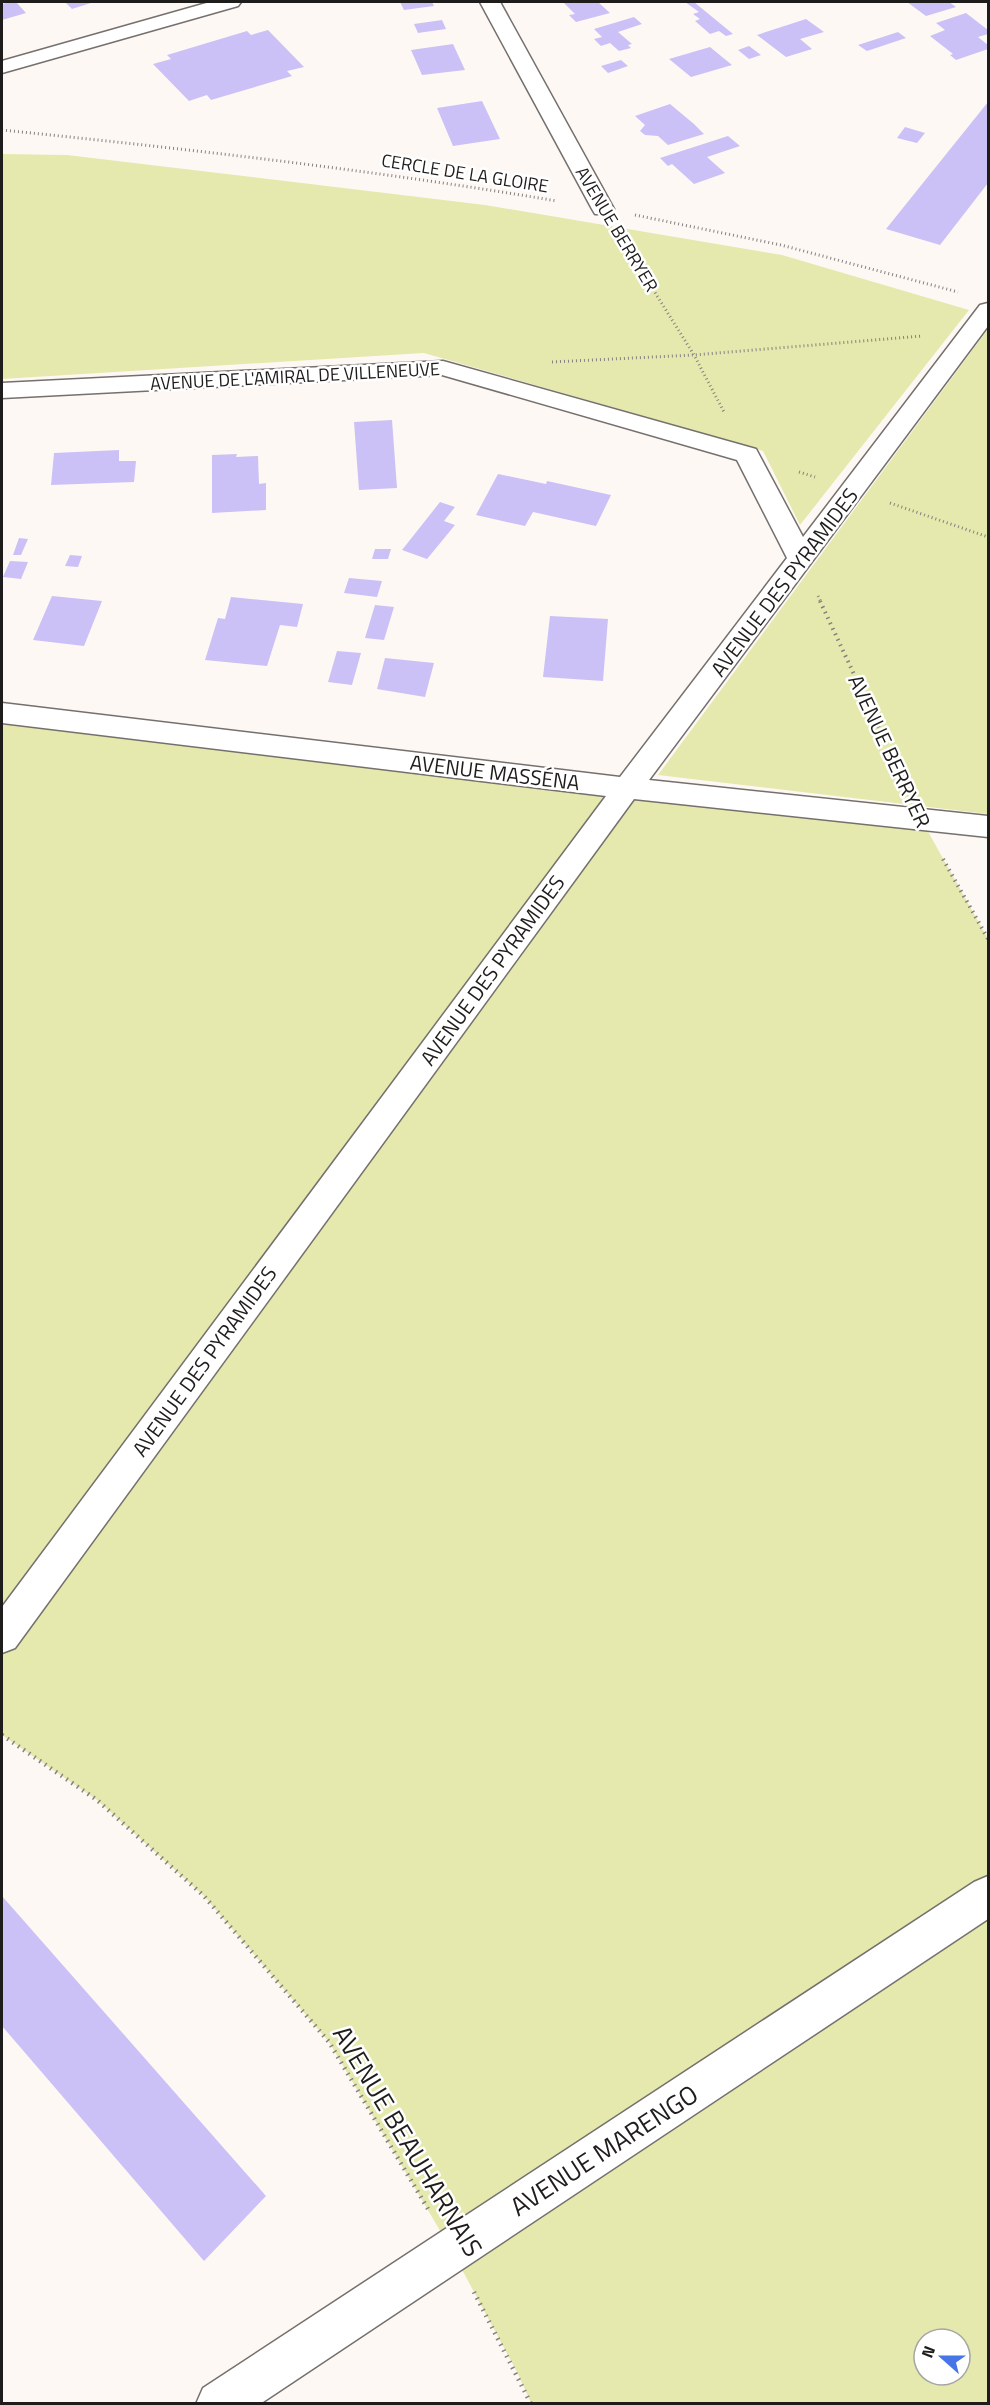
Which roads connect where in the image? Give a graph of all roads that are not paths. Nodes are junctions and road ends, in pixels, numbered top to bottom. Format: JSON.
{"nodes":[{"id":1,"x":231,"y":2,"type":"edge"},
{"id":2,"x":490,"y":2,"type":"edge"},
{"id":3,"x":2,"y":67,"type":"edge"},
{"id":4,"x":603,"y":209,"type":"road end"},
{"id":5,"x":975,"y":312,"type":"edge"},
{"id":6,"x":2,"y":390,"type":"edge"},
{"id":7,"x":801,"y":559,"type":"junction"},
{"id":8,"x":2,"y":713,"type":"edge"},
{"id":9,"x":627,"y":788,"type":"junction"},
{"id":10,"x":988,"y":827,"type":"edge"},
{"id":11,"x":2,"y":1635,"type":"edge"},
{"id":12,"x":988,"y":1896,"type":"edge"},
{"id":13,"x":219,"y":2403,"type":"edge"}],
"edges":[{"from":1,"to":3,"type":"street"},
{"from":2,"to":4,"type":"street","name":"AVENUE BERRYER"},
{"from":5,"to":7,"type":"street","name":"AVENUE DES PYRAMIDES"},
{"from":6,"to":7,"type":"street","name":"AVENUE DE L'AMIRAL DE VILLENEUVE"},
{"from":7,"to":9,"type":"street","name":"AVENUE DES PYRAMIDES"},
{"from":8,"to":9,"type":"street","name":"AVENUE MASSÉNA"},
{"from":9,"to":10,"type":"street","name":"AVENUE MASSÉNA"},
{"from":9,"to":11,"type":"street","name":"AVENUE DES PYRAMIDES"},
{"from":12,"to":13,"type":"street","name":"AVENUE MARENGO"}]}
